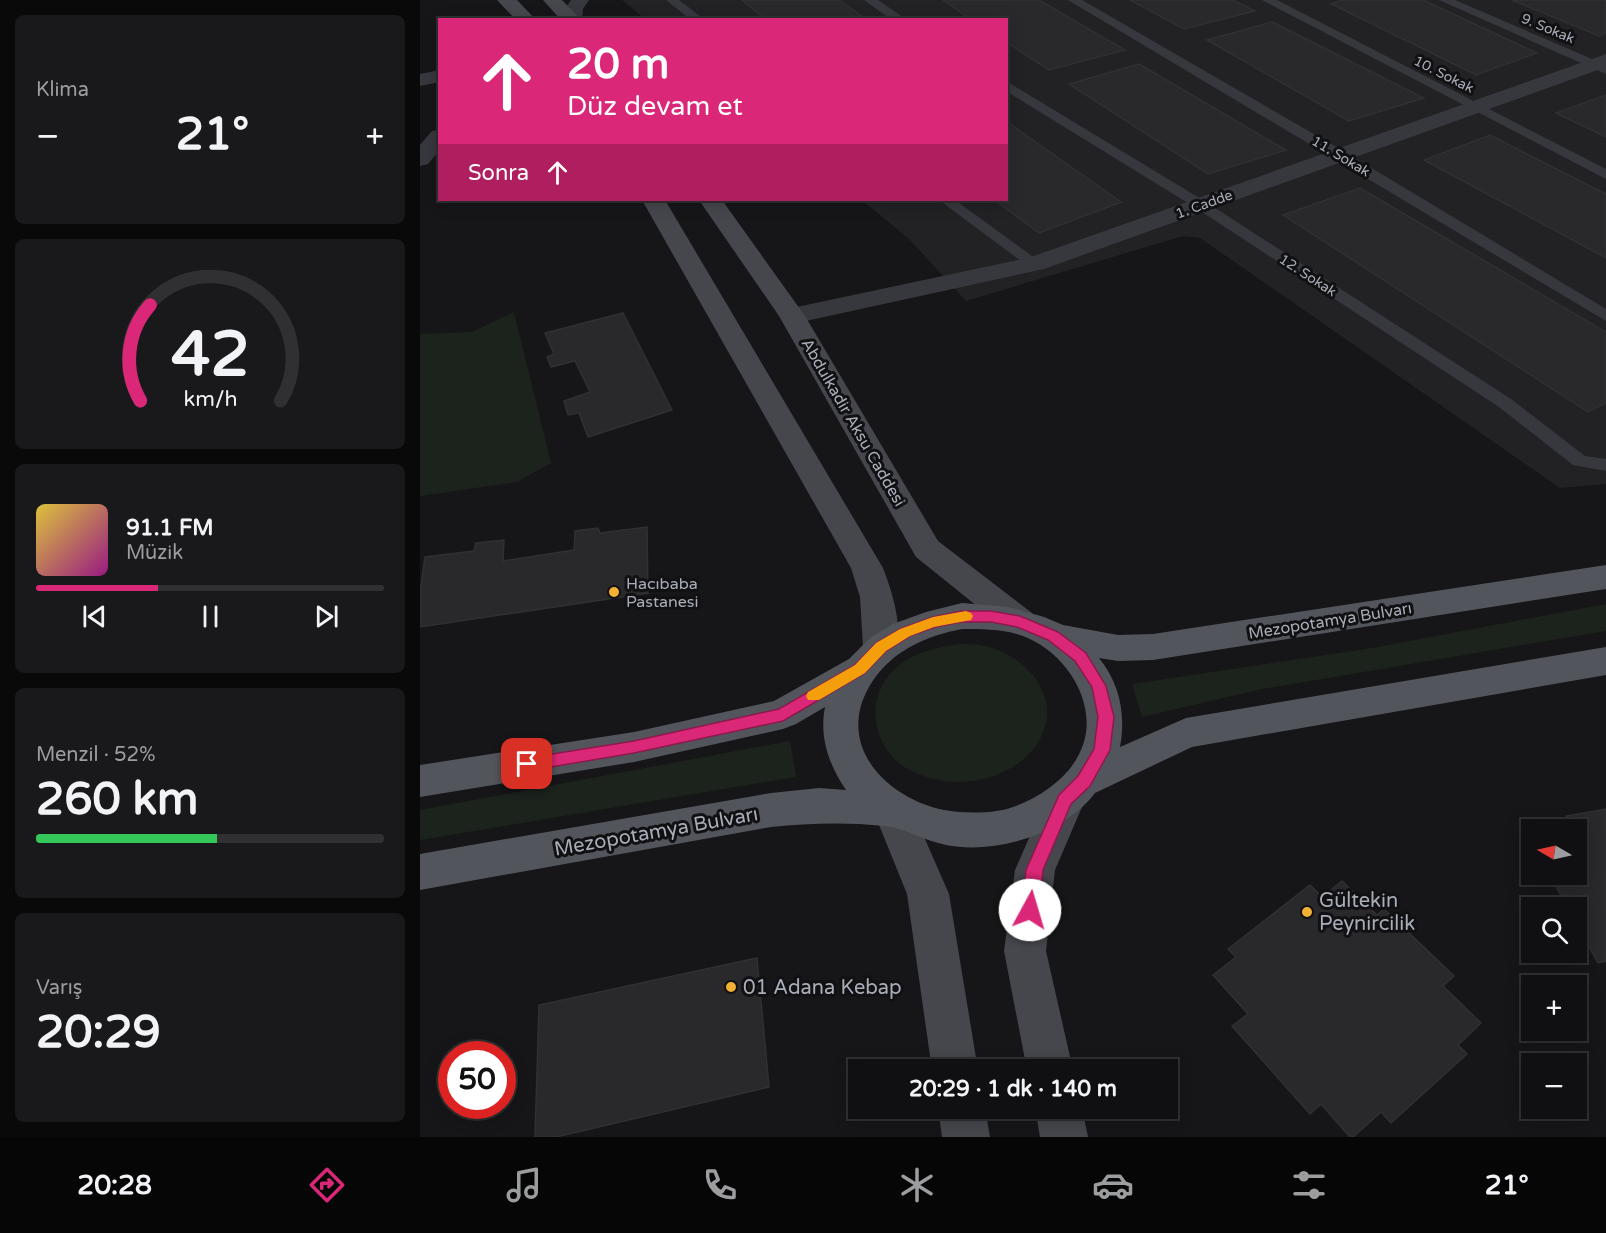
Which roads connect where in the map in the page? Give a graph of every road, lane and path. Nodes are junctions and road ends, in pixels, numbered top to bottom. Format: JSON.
{"nodes":[{"id":1,"x":506,"y":0,"type":"edge"},
{"id":2,"x":552,"y":0,"type":"edge"},
{"id":3,"x":580,"y":0,"type":"edge"},
{"id":4,"x":672,"y":0,"type":"edge"},
{"id":5,"x":870,"y":0,"type":"edge"},
{"id":6,"x":1074,"y":0,"type":"edge"},
{"id":7,"x":1268,"y":0,"type":"edge"},
{"id":8,"x":1445,"y":0,"type":"edge"},
{"id":9,"x":525,"y":18,"type":"edge"},
{"id":10,"x":570,"y":18,"type":"edge"},
{"id":11,"x":572,"y":18,"type":"edge"},
{"id":12,"x":696,"y":18,"type":"edge"},
{"id":13,"x":898,"y":18,"type":"edge"},
{"id":14,"x":1602,"y":65,"type":"edge"},
{"id":15,"x":420,"y":71,"type":"edge"},
{"id":16,"x":438,"y":75,"type":"edge"},
{"id":17,"x":438,"y":76,"type":"edge"},
{"id":18,"x":420,"y":80,"type":"edge"},
{"id":19,"x":1008,"y":86,"type":"edge"},
{"id":20,"x":1474,"y":107,"type":"junction"},
{"id":21,"x":438,"y":138,"type":"edge"},
{"id":22,"x":1340,"y":155,"type":"junction"},
{"id":23,"x":420,"y":159,"type":"edge"},
{"id":24,"x":1606,"y":175,"type":"edge"},
{"id":25,"x":654,"y":201,"type":"edge"},
{"id":26,"x":711,"y":201,"type":"edge"},
{"id":27,"x":947,"y":201,"type":"edge"},
{"id":28,"x":1201,"y":205,"type":"junction"},
{"id":29,"x":1035,"y":264,"type":"junction"},
{"id":30,"x":792,"y":316,"type":"junction"},
{"id":31,"x":1606,"y":316,"type":"edge"},
{"id":32,"x":1606,"y":465,"type":"edge"},
{"id":33,"x":1606,"y":577,"type":"edge"},
{"id":34,"x":1020,"y":622,"type":"junction"},
{"id":35,"x":1053,"y":636,"type":"junction"},
{"id":36,"x":870,"y":658,"type":"junction"},
{"id":37,"x":1606,"y":661,"type":"edge"},
{"id":38,"x":420,"y":781,"type":"edge"},
{"id":39,"x":1074,"y":790,"type":"junction"},
{"id":40,"x":893,"y":810,"type":"junction"},
{"id":41,"x":420,"y":872,"type":"edge"},
{"id":42,"x":953,"y":1059,"type":"edge"},
{"id":43,"x":1048,"y":1059,"type":"edge"},
{"id":44,"x":963,"y":1119,"type":"edge"},
{"id":45,"x":1060,"y":1119,"type":"edge"},
{"id":46,"x":966,"y":1137,"type":"edge"},
{"id":47,"x":1064,"y":1137,"type":"edge"}],
"edges":[{"from":1,"to":9,"type":"main road"},
{"from":2,"to":10,"type":"main road"},
{"from":3,"to":11,"type":"street"},
{"from":4,"to":12,"type":"lane"},
{"from":5,"to":13,"type":"lane"},
{"from":6,"to":22,"type":"lane","name":"11. Sokak"},
{"from":7,"to":20,"type":"lane","name":"10. Sokak"},
{"from":8,"to":14,"type":"lane","name":"9. Sokak"},
{"from":14,"to":20,"type":"street","name":"1. Cadde"},
{"from":15,"to":16,"type":"street"},
{"from":17,"to":18,"type":"street"},
{"from":19,"to":28,"type":"lane","name":"12. Sokak"},
{"from":20,"to":22,"type":"street","name":"1. Cadde"},
{"from":20,"to":24,"type":"lane","name":"10. Sokak"},
{"from":21,"to":23,"type":"street"},
{"from":22,"to":28,"type":"street","name":"1. Cadde"},
{"from":22,"to":31,"type":"lane","name":"11. Sokak"},
{"from":25,"to":36,"type":"main road"},
{"from":26,"to":30,"type":"main road","name":"Abdulkadir Aksu Caddesi"},
{"from":27,"to":29,"type":"lane"},
{"from":28,"to":29,"type":"street","name":"1. Cadde"},
{"from":28,"to":32,"type":"lane","name":"12. Sokak"},
{"from":29,"to":30,"type":"street","name":"1. Cadde"},
{"from":30,"to":34,"type":"main road","name":"Abdulkadir Aksu Caddesi"},
{"from":33,"to":35,"type":"main road","name":"Mezopotamya Bulvarı"},
{"from":34,"to":35,"type":"main road"},
{"from":34,"to":36,"type":"main road"},
{"from":35,"to":39,"type":"main road"},
{"from":36,"to":38,"type":"main road"},
{"from":36,"to":40,"type":"main road"},
{"from":37,"to":39,"type":"main road"},
{"from":39,"to":40,"type":"main road"},
{"from":39,"to":43,"type":"main road"},
{"from":40,"to":41,"type":"main road","name":"Mezopotamya Bulvarı"},
{"from":40,"to":42,"type":"main road"},
{"from":44,"to":46,"type":"main road"},
{"from":45,"to":47,"type":"main road"}]}
